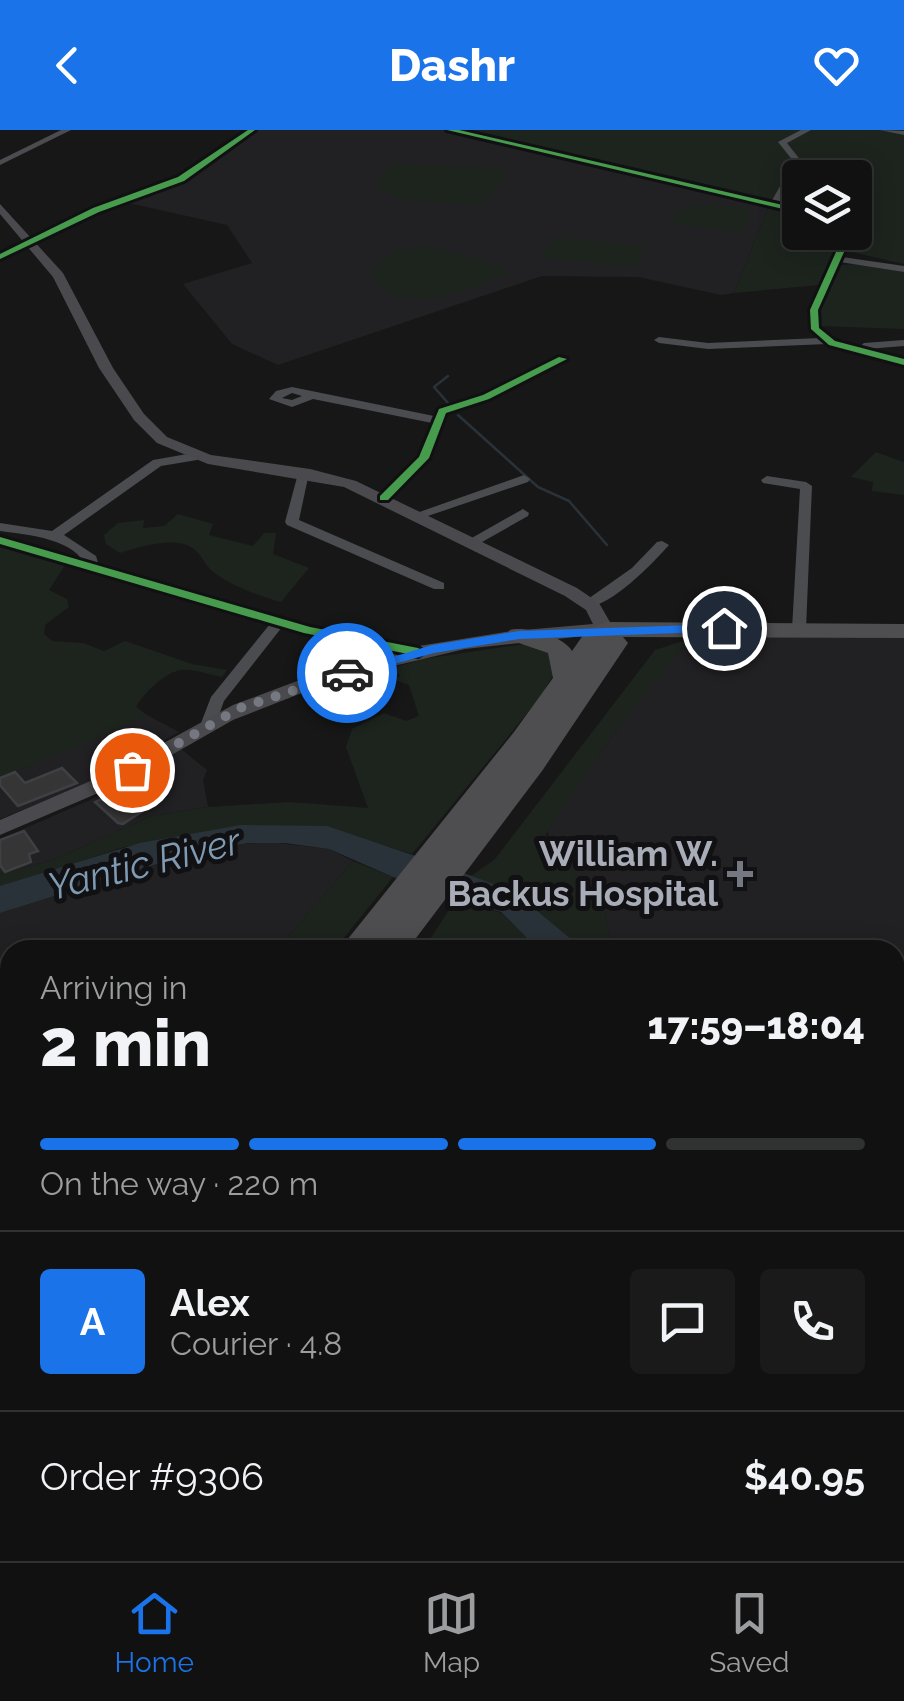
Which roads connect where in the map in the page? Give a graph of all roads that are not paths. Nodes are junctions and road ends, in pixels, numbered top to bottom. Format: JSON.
{"nodes":[{"id":1,"x":67,"y":130,"type":"edge"},
{"id":2,"x":252,"y":130,"type":"edge"},
{"id":3,"x":450,"y":130,"type":"edge"},
{"id":4,"x":807,"y":130,"type":"edge"},
{"id":5,"x":819,"y":130,"type":"edge"},
{"id":6,"x":866,"y":130,"type":"edge"},
{"id":7,"x":884,"y":130,"type":"edge"},
{"id":8,"x":904,"y":132,"type":"edge"},
{"id":9,"x":0,"y":164,"type":"edge"},
{"id":10,"x":774,"y":206,"type":"junction"},
{"id":11,"x":0,"y":207,"type":"edge"},
{"id":12,"x":782,"y":208,"type":"edge"},
{"id":13,"x":32,"y":242,"type":"junction"},
{"id":14,"x":840,"y":250,"type":"edge"},
{"id":15,"x":838,"y":256,"type":"junction"},
{"id":16,"x":0,"y":257,"type":"edge"},
{"id":17,"x":904,"y":269,"type":"edge"},
{"id":18,"x":658,"y":340,"type":"dead end"},
{"id":19,"x":828,"y":342,"type":"junction"},
{"id":20,"x":904,"y":344,"type":"edge"},
{"id":21,"x":849,"y":348,"type":"junction"},
{"id":22,"x":562,"y":360,"type":"dead end"},
{"id":23,"x":904,"y":362,"type":"edge"},
{"id":24,"x":308,"y":395,"type":"dead end"},
{"id":25,"x":436,"y":420,"type":"junction"},
{"id":26,"x":165,"y":442,"type":"junction"},
{"id":27,"x":199,"y":456,"type":"junction"},
{"id":28,"x":157,"y":463,"type":"junction"},
{"id":29,"x":303,"y":473,"type":"junction"},
{"id":30,"x":524,"y":479,"type":"dead end"},
{"id":31,"x":767,"y":480,"type":"dead end"},
{"id":32,"x":384,"y":498,"type":"junction"},
{"id":33,"x":0,"y":512,"type":"edge"},
{"id":34,"x":524,"y":513,"type":"dead end"},
{"id":35,"x":417,"y":514,"type":"junction"},
{"id":36,"x":0,"y":527,"type":"edge"},
{"id":37,"x":32,"y":529,"type":"junction"},
{"id":38,"x":55,"y":535,"type":"junction"},
{"id":39,"x":0,"y":540,"type":"edge"},
{"id":40,"x":470,"y":543,"type":"junction"},
{"id":41,"x":662,"y":545,"type":"dead end"},
{"id":42,"x":92,"y":566,"type":"junction"},
{"id":43,"x":439,"y":586,"type":"dead end"},
{"id":44,"x":590,"y":604,"type":"junction"},
{"id":45,"x":279,"y":622,"type":"junction"},
{"id":46,"x":698,"y":628,"type":"junction"},
{"id":47,"x":605,"y":629,"type":"junction"},
{"id":48,"x":799,"y":629,"type":"junction"},
{"id":49,"x":904,"y":631,"type":"edge"},
{"id":50,"x":519,"y":635,"type":"junction"},
{"id":51,"x":418,"y":652,"type":"junction"},
{"id":52,"x":566,"y":680,"type":"junction"},
{"id":53,"x":566,"y":720,"type":"junction"},
{"id":54,"x":209,"y":723,"type":"junction"},
{"id":55,"x":0,"y":828,"type":"edge"},
{"id":56,"x":456,"y":844,"type":"junction"},
{"id":57,"x":407,"y":906,"type":"junction"},
{"id":58,"x":367,"y":940,"type":"edge"},
{"id":59,"x":394,"y":940,"type":"edge"}],
"edges":[{"from":1,"to":9,"type":"street"},
{"from":2,"to":13,"type":"street"},
{"from":3,"to":10,"type":"street"},
{"from":4,"to":10,"type":"street"},
{"from":5,"to":6,"type":"street"},
{"from":7,"to":8,"type":"street"},
{"from":10,"to":12,"type":"street"},
{"from":11,"to":13,"type":"main road"},
{"from":13,"to":16,"type":"street"},
{"from":13,"to":26,"type":"main road"},
{"from":14,"to":15,"type":"street"},
{"from":15,"to":17,"type":"street"},
{"from":15,"to":19,"type":"street"},
{"from":18,"to":19,"type":"street"},
{"from":19,"to":21,"type":"street"},
{"from":20,"to":21,"type":"street"},
{"from":21,"to":23,"type":"street"},
{"from":22,"to":25,"type":"street"},
{"from":24,"to":25,"type":"street"},
{"from":25,"to":32,"type":"street"},
{"from":26,"to":27,"type":"main road"},
{"from":26,"to":28,"type":"street"},
{"from":27,"to":28,"type":"street"},
{"from":27,"to":29,"type":"main road"},
{"from":28,"to":38,"type":"street"},
{"from":29,"to":32,"type":"main road"},
{"from":29,"to":43,"type":"street"},
{"from":30,"to":35,"type":"street"},
{"from":31,"to":48,"type":"street"},
{"from":32,"to":35,"type":"main road"},
{"from":33,"to":37,"type":"street"},
{"from":34,"to":40,"type":"street"},
{"from":35,"to":40,"type":"main road"},
{"from":36,"to":37,"type":"street"},
{"from":37,"to":38,"type":"street"},
{"from":38,"to":42,"type":"street"},
{"from":39,"to":42,"type":"main road"},
{"from":40,"to":44,"type":"main road"},
{"from":41,"to":44,"type":"street"},
{"from":42,"to":45,"type":"main road"},
{"from":44,"to":47,"type":"main road"},
{"from":45,"to":51,"type":"main road"},
{"from":45,"to":54,"type":"street"},
{"from":46,"to":47,"type":"highway"},
{"from":46,"to":48,"type":"highway"},
{"from":46,"to":53,"type":"highway"},
{"from":47,"to":50,"type":"main road"},
{"from":47,"to":52,"type":"highway"},
{"from":47,"to":53,"type":"highway"},
{"from":48,"to":49,"type":"highway"},
{"from":50,"to":51,"type":"main road"},
{"from":50,"to":52,"type":"highway"},
{"from":51,"to":54,"type":"main road"},
{"from":52,"to":56,"type":"highway"},
{"from":53,"to":56,"type":"highway"},
{"from":54,"to":55,"type":"main road"},
{"from":56,"to":57,"type":"highway"},
{"from":57,"to":58,"type":"highway"},
{"from":57,"to":59,"type":"highway"}]}
